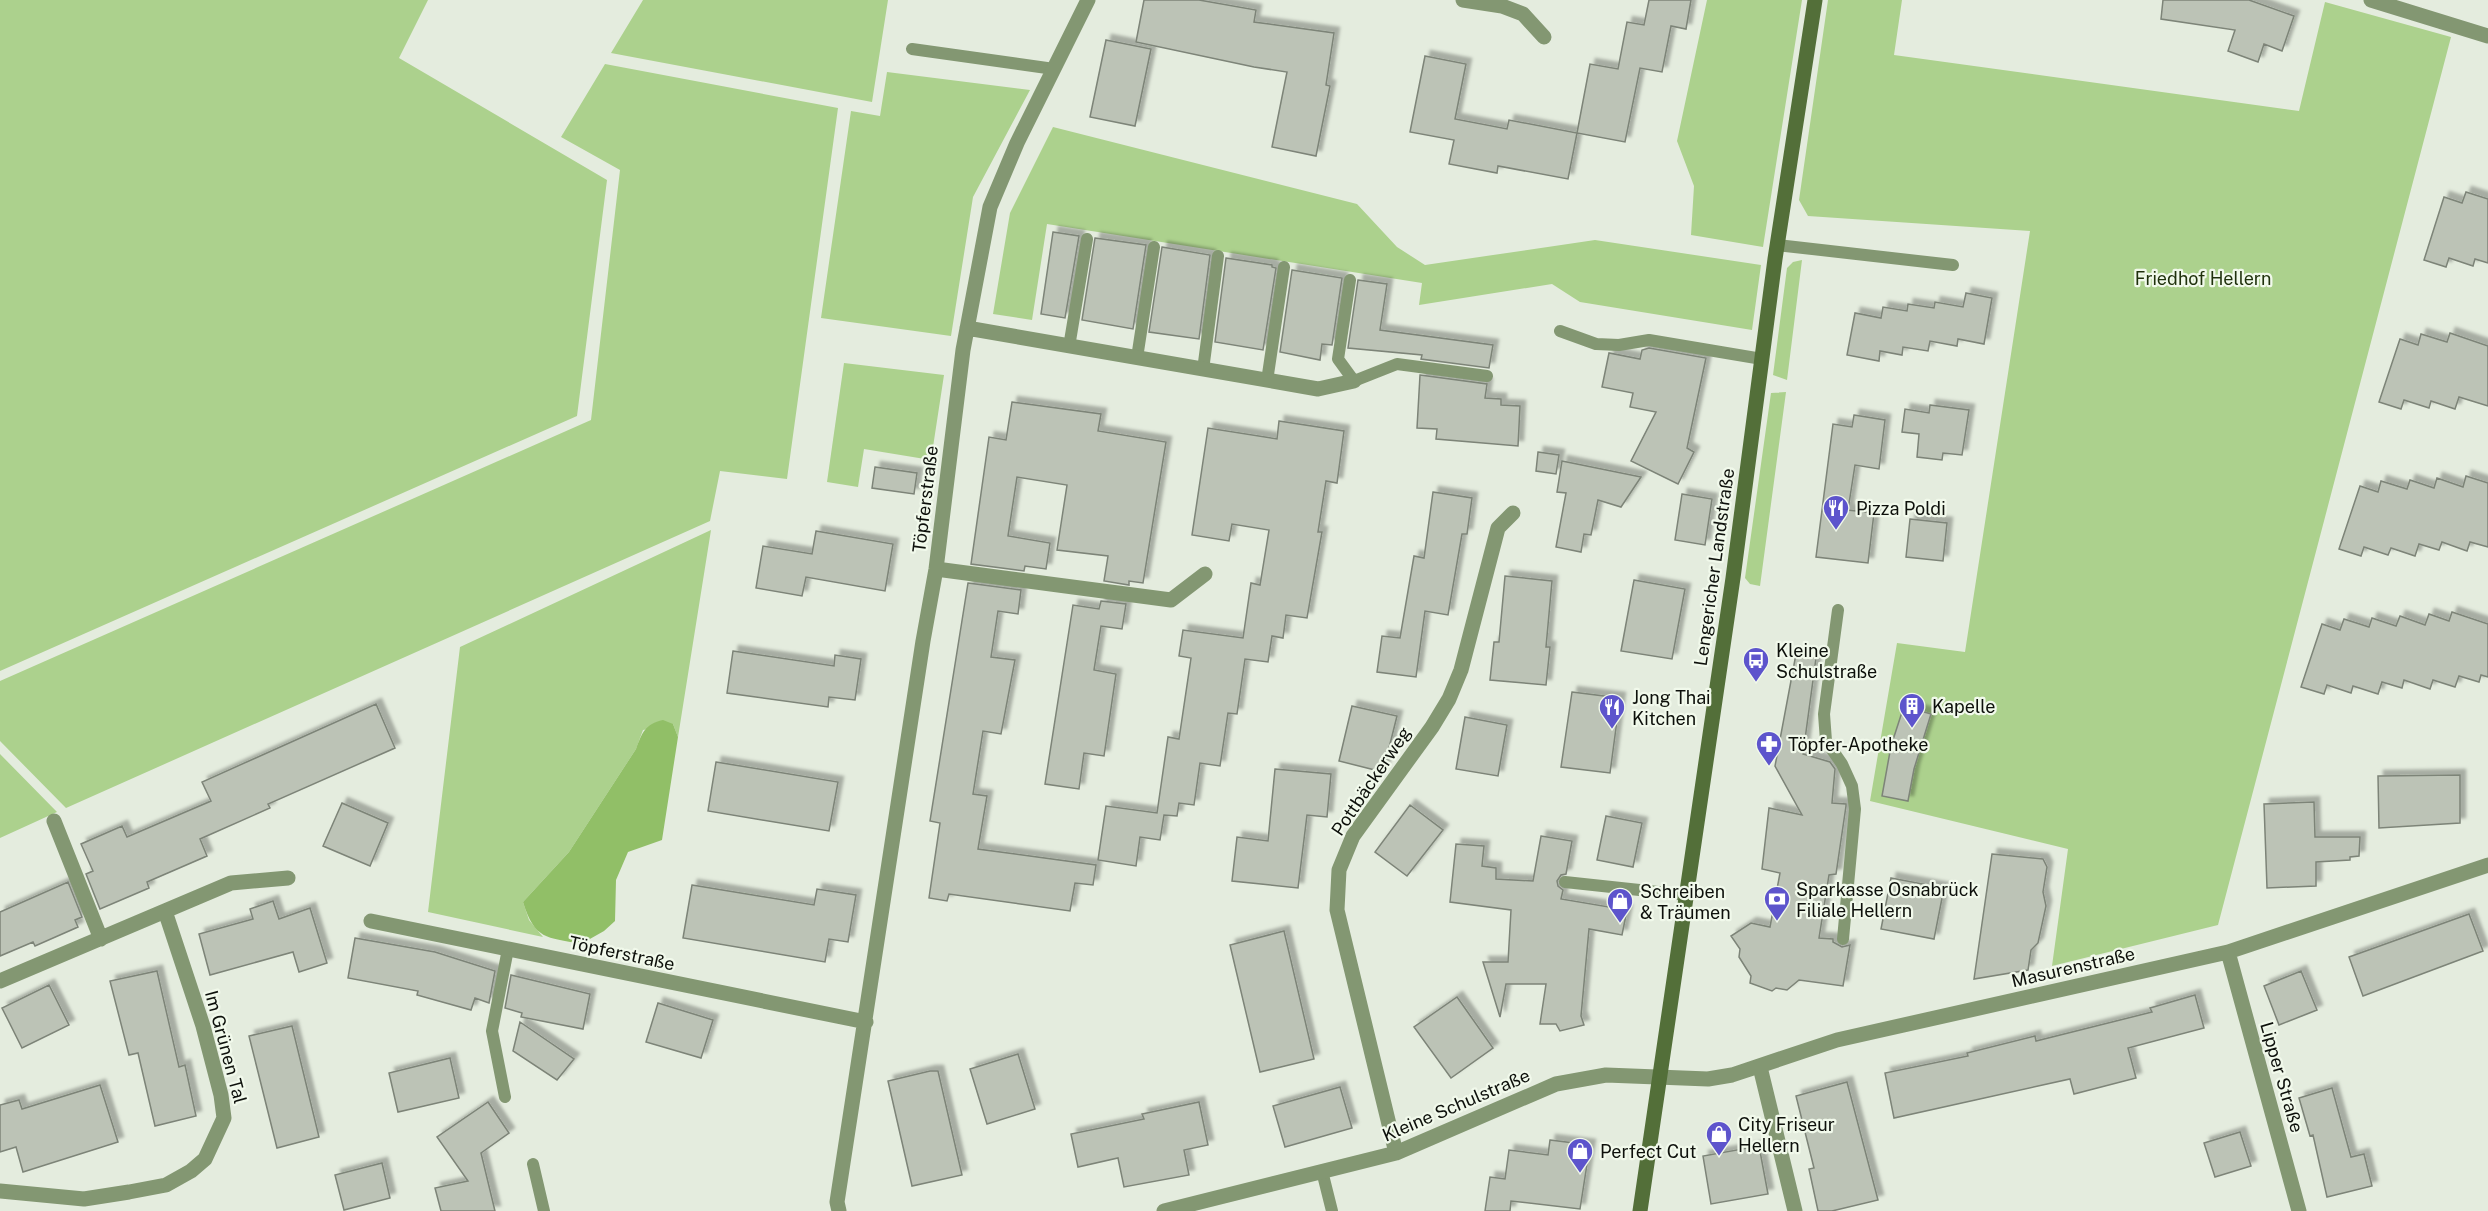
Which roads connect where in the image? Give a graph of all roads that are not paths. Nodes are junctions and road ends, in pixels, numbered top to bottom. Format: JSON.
{"nodes":[{"id":1,"x":1088,"y":0,"type":"edge"},
{"id":2,"x":1463,"y":0,"type":"edge"},
{"id":3,"x":1815,"y":0,"type":"edge"},
{"id":4,"x":2371,"y":0,"type":"edge"},
{"id":5,"x":2488,"y":36,"type":"edge"},
{"id":6,"x":1544,"y":37,"type":"dead end"},
{"id":7,"x":912,"y":49,"type":"dead end"},
{"id":8,"x":1054,"y":69,"type":"junction"},
{"id":9,"x":1087,"y":239,"type":"dead end"},
{"id":10,"x":1777,"y":245,"type":"junction"},
{"id":11,"x":1154,"y":247,"type":"dead end"},
{"id":12,"x":1218,"y":256,"type":"dead end"},
{"id":13,"x":1953,"y":266,"type":"dead end"},
{"id":14,"x":1284,"y":267,"type":"dead end"},
{"id":15,"x":1350,"y":280,"type":"dead end"},
{"id":16,"x":967,"y":328,"type":"junction"},
{"id":17,"x":1560,"y":331,"type":"dead end"},
{"id":18,"x":1069,"y":347,"type":"junction"},
{"id":19,"x":1137,"y":358,"type":"junction"},
{"id":20,"x":1762,"y":359,"type":"junction"},
{"id":21,"x":1203,"y":370,"type":"junction"},
{"id":22,"x":1487,"y":376,"type":"dead end"},
{"id":23,"x":1267,"y":381,"type":"junction"},
{"id":24,"x":1354,"y":381,"type":"junction"},
{"id":25,"x":1513,"y":513,"type":"dead end"},
{"id":26,"x":936,"y":569,"type":"junction"},
{"id":27,"x":1205,"y":574,"type":"dead end"},
{"id":28,"x":1838,"y":610,"type":"dead end"},
{"id":29,"x":54,"y":821,"type":"dead end"},
{"id":30,"x":2488,"y":865,"type":"edge"},
{"id":31,"x":288,"y":878,"type":"dead end"},
{"id":32,"x":1565,"y":882,"type":"dead end"},
{"id":33,"x":1686,"y":895,"type":"junction"},
{"id":34,"x":165,"y":911,"type":"junction"},
{"id":35,"x":371,"y":921,"type":"dead end"},
{"id":36,"x":101,"y":939,"type":"junction"},
{"id":37,"x":1843,"y":939,"type":"dead end"},
{"id":38,"x":508,"y":949,"type":"junction"},
{"id":39,"x":2228,"y":952,"type":"junction"},
{"id":40,"x":0,"y":981,"type":"edge"},
{"id":41,"x":866,"y":1022,"type":"junction"},
{"id":42,"x":1760,"y":1067,"type":"junction"},
{"id":43,"x":1660,"y":1077,"type":"junction"},
{"id":44,"x":505,"y":1097,"type":"dead end"},
{"id":45,"x":1396,"y":1153,"type":"junction"},
{"id":46,"x":533,"y":1164,"type":"dead end"},
{"id":47,"x":1322,"y":1172,"type":"junction"},
{"id":48,"x":0,"y":1191,"type":"edge"},
{"id":49,"x":544,"y":1211,"type":"edge"},
{"id":50,"x":839,"y":1211,"type":"edge"},
{"id":51,"x":1164,"y":1211,"type":"edge"},
{"id":52,"x":1332,"y":1211,"type":"edge"},
{"id":53,"x":1640,"y":1211,"type":"edge"},
{"id":54,"x":1795,"y":1211,"type":"edge"},
{"id":55,"x":2299,"y":1211,"type":"edge"}],
"edges":[{"from":1,"to":8,"type":"street","name":"Töpferstraße"},
{"from":2,"to":6,"type":"street"},
{"from":3,"to":10,"type":"main road","name":"Lengericher Landstraße"},
{"from":4,"to":5,"type":"street"},
{"from":7,"to":8,"type":"lane"},
{"from":8,"to":16,"type":"street","name":"Töpferstraße"},
{"from":9,"to":18,"type":"lane"},
{"from":10,"to":13,"type":"lane"},
{"from":10,"to":20,"type":"main road","name":"Lengericher Landstraße"},
{"from":11,"to":19,"type":"lane"},
{"from":12,"to":21,"type":"lane"},
{"from":14,"to":23,"type":"lane"},
{"from":15,"to":24,"type":"lane"},
{"from":16,"to":18,"type":"street"},
{"from":16,"to":26,"type":"street","name":"Töpferstraße"},
{"from":17,"to":20,"type":"lane"},
{"from":18,"to":19,"type":"street"},
{"from":19,"to":21,"type":"street"},
{"from":20,"to":33,"type":"main road","name":"Lengericher Landstraße"},
{"from":21,"to":23,"type":"street"},
{"from":22,"to":24,"type":"lane"},
{"from":23,"to":24,"type":"street"},
{"from":25,"to":45,"type":"street","name":"Pottbäckerweg"},
{"from":26,"to":27,"type":"street"},
{"from":26,"to":41,"type":"street","name":"Töpferstraße"},
{"from":28,"to":37,"type":"lane"},
{"from":29,"to":36,"type":"street"},
{"from":30,"to":39,"type":"street","name":"Masurenstraße"},
{"from":31,"to":34,"type":"street"},
{"from":32,"to":33,"type":"lane"},
{"from":33,"to":43,"type":"main road","name":"Lengericher Landstraße"},
{"from":34,"to":36,"type":"street"},
{"from":34,"to":48,"type":"street","name":"Im Grünen Tal"},
{"from":35,"to":38,"type":"street","name":"Töpferstraße"},
{"from":36,"to":40,"type":"street"},
{"from":38,"to":41,"type":"street","name":"Töpferstraße"},
{"from":38,"to":44,"type":"lane"},
{"from":39,"to":42,"type":"street","name":"Masurenstraße"},
{"from":39,"to":55,"type":"street","name":"Lipper Straße"},
{"from":41,"to":50,"type":"street","name":"Töpferstraße"},
{"from":42,"to":43,"type":"street","name":"Masurenstraße"},
{"from":42,"to":54,"type":"street"},
{"from":43,"to":45,"type":"street","name":"Kleine Schulstraße"},
{"from":43,"to":53,"type":"main road","name":"Lengericher Landstraße"},
{"from":45,"to":47,"type":"street","name":"Kleine Schulstraße"},
{"from":46,"to":49,"type":"lane"},
{"from":47,"to":51,"type":"street","name":"Kleine Schulstraße"},
{"from":47,"to":52,"type":"lane"}]}
